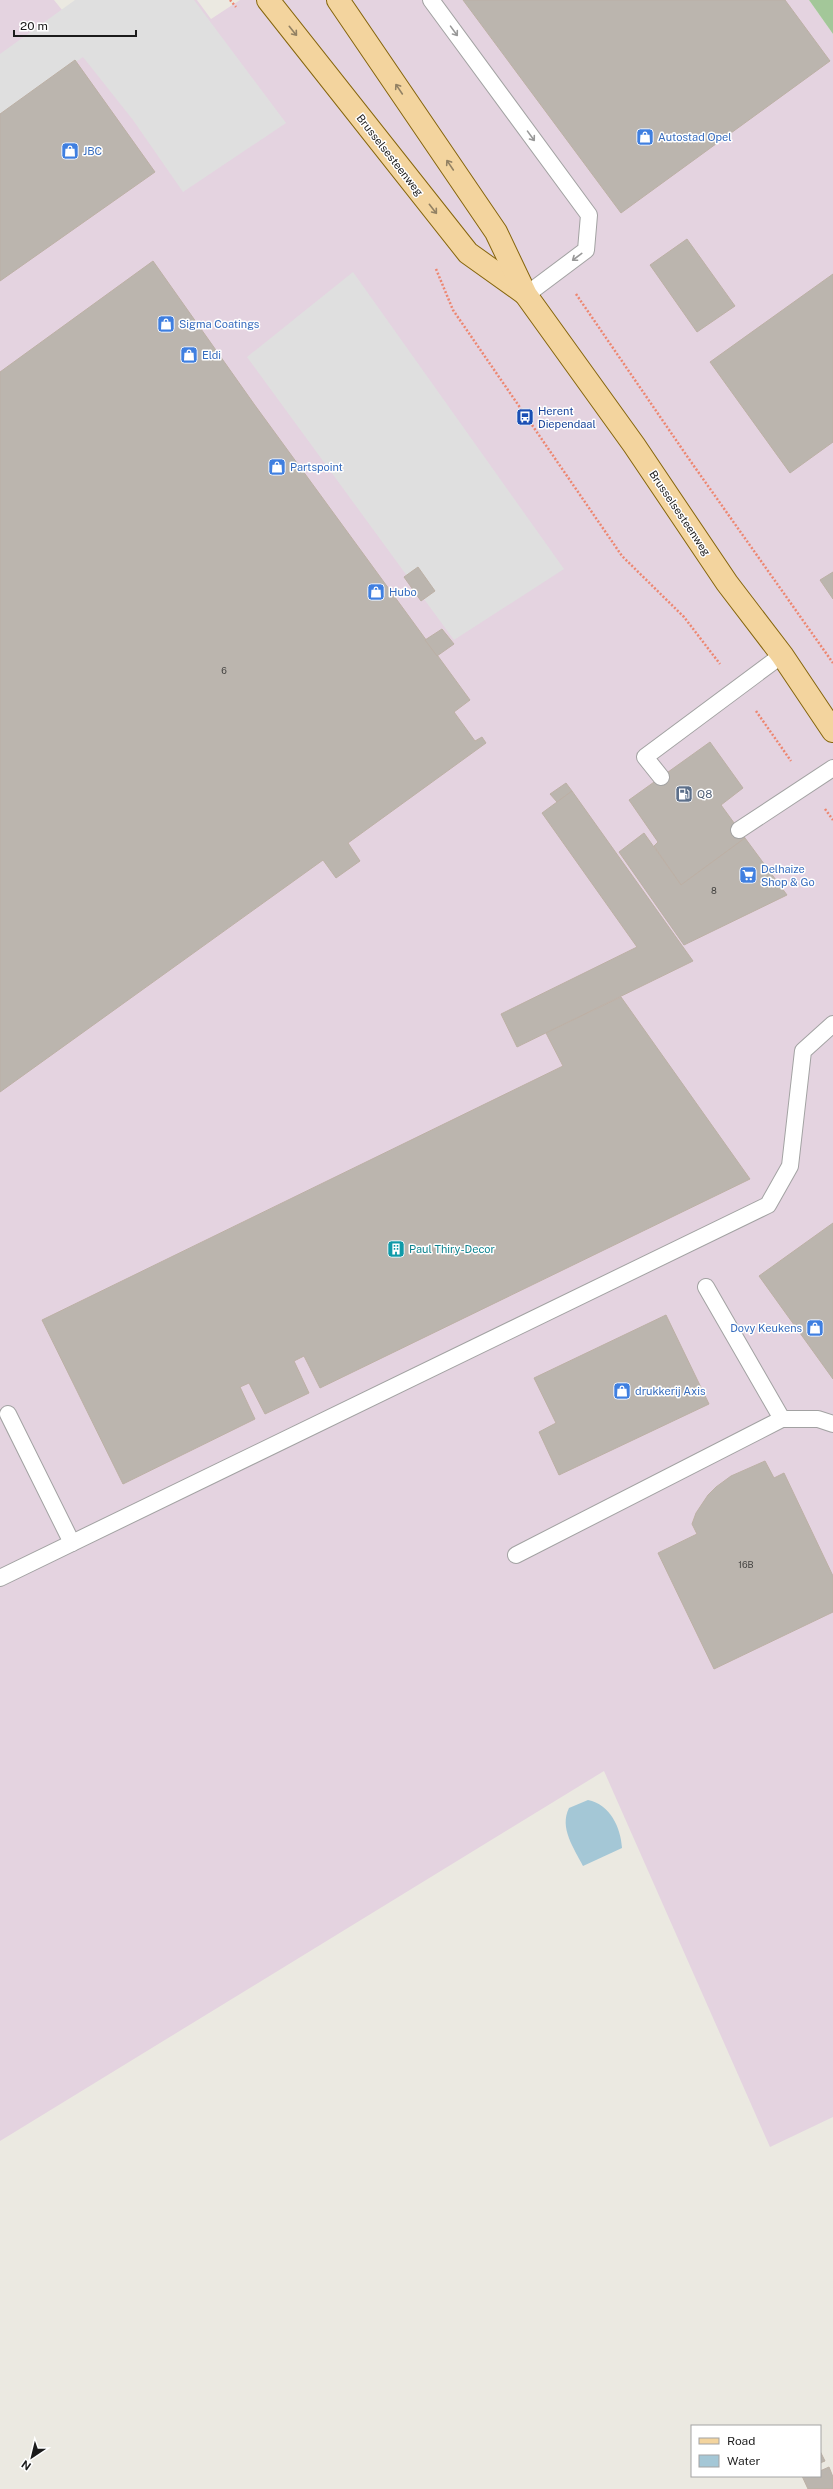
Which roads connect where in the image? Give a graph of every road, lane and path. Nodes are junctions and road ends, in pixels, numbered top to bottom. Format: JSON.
{"nodes":[{"id":1,"x":268,"y":0,"type":"edge"},
{"id":2,"x":338,"y":0,"type":"edge"},
{"id":3,"x":431,"y":0,"type":"edge"},
{"id":4,"x":560,"y":270,"type":"junction"},
{"id":5,"x":526,"y":295,"type":"junction"},
{"id":6,"x":452,"y":310,"type":"dead end"},
{"id":7,"x":782,"y":655,"type":"junction"},
{"id":8,"x":833,"y":663,"type":"edge"},
{"id":9,"x":739,"y":687,"type":"junction"},
{"id":10,"x":833,"y":731,"type":"edge"},
{"id":11,"x":833,"y":768,"type":"edge"},
{"id":12,"x":661,"y":777,"type":"dead end"},
{"id":13,"x":808,"y":785,"type":"junction"},
{"id":14,"x":833,"y":820,"type":"edge"},
{"id":15,"x":739,"y":830,"type":"dead end"},
{"id":16,"x":833,"y":1024,"type":"edge"},
{"id":17,"x":706,"y":1287,"type":"dead end"},
{"id":18,"x":8,"y":1414,"type":"dead end"},
{"id":19,"x":782,"y":1419,"type":"junction"},
{"id":20,"x":833,"y":1424,"type":"edge"},
{"id":21,"x":72,"y":1543,"type":"junction"},
{"id":22,"x":516,"y":1555,"type":"dead end"},
{"id":23,"x":0,"y":1578,"type":"edge"}],
"edges":[{"from":1,"to":5,"type":"main road","name":"Brusselsesteenweg","one_way":true},
{"from":5,"to":2,"type":"main road","name":"Brusselsesteenweg","one_way":true},
{"from":3,"to":4,"type":"lane","one_way":true},
{"from":4,"to":5,"type":"lane"},
{"from":4,"to":8,"type":"path"},
{"from":5,"to":7,"type":"main road","name":"Brusselsesteenweg"},
{"from":6,"to":9,"type":"path"},
{"from":7,"to":9,"type":"lane"},
{"from":7,"to":10,"type":"main road","name":"Brusselsesteenweg"},
{"from":9,"to":12,"type":"lane"},
{"from":9,"to":13,"type":"path"},
{"from":11,"to":13,"type":"lane"},
{"from":13,"to":14,"type":"path"},
{"from":13,"to":15,"type":"lane"},
{"from":16,"to":21,"type":"lane"},
{"from":17,"to":19,"type":"lane"},
{"from":18,"to":21,"type":"lane"},
{"from":19,"to":20,"type":"lane"},
{"from":19,"to":22,"type":"lane"},
{"from":21,"to":23,"type":"lane"}]}
